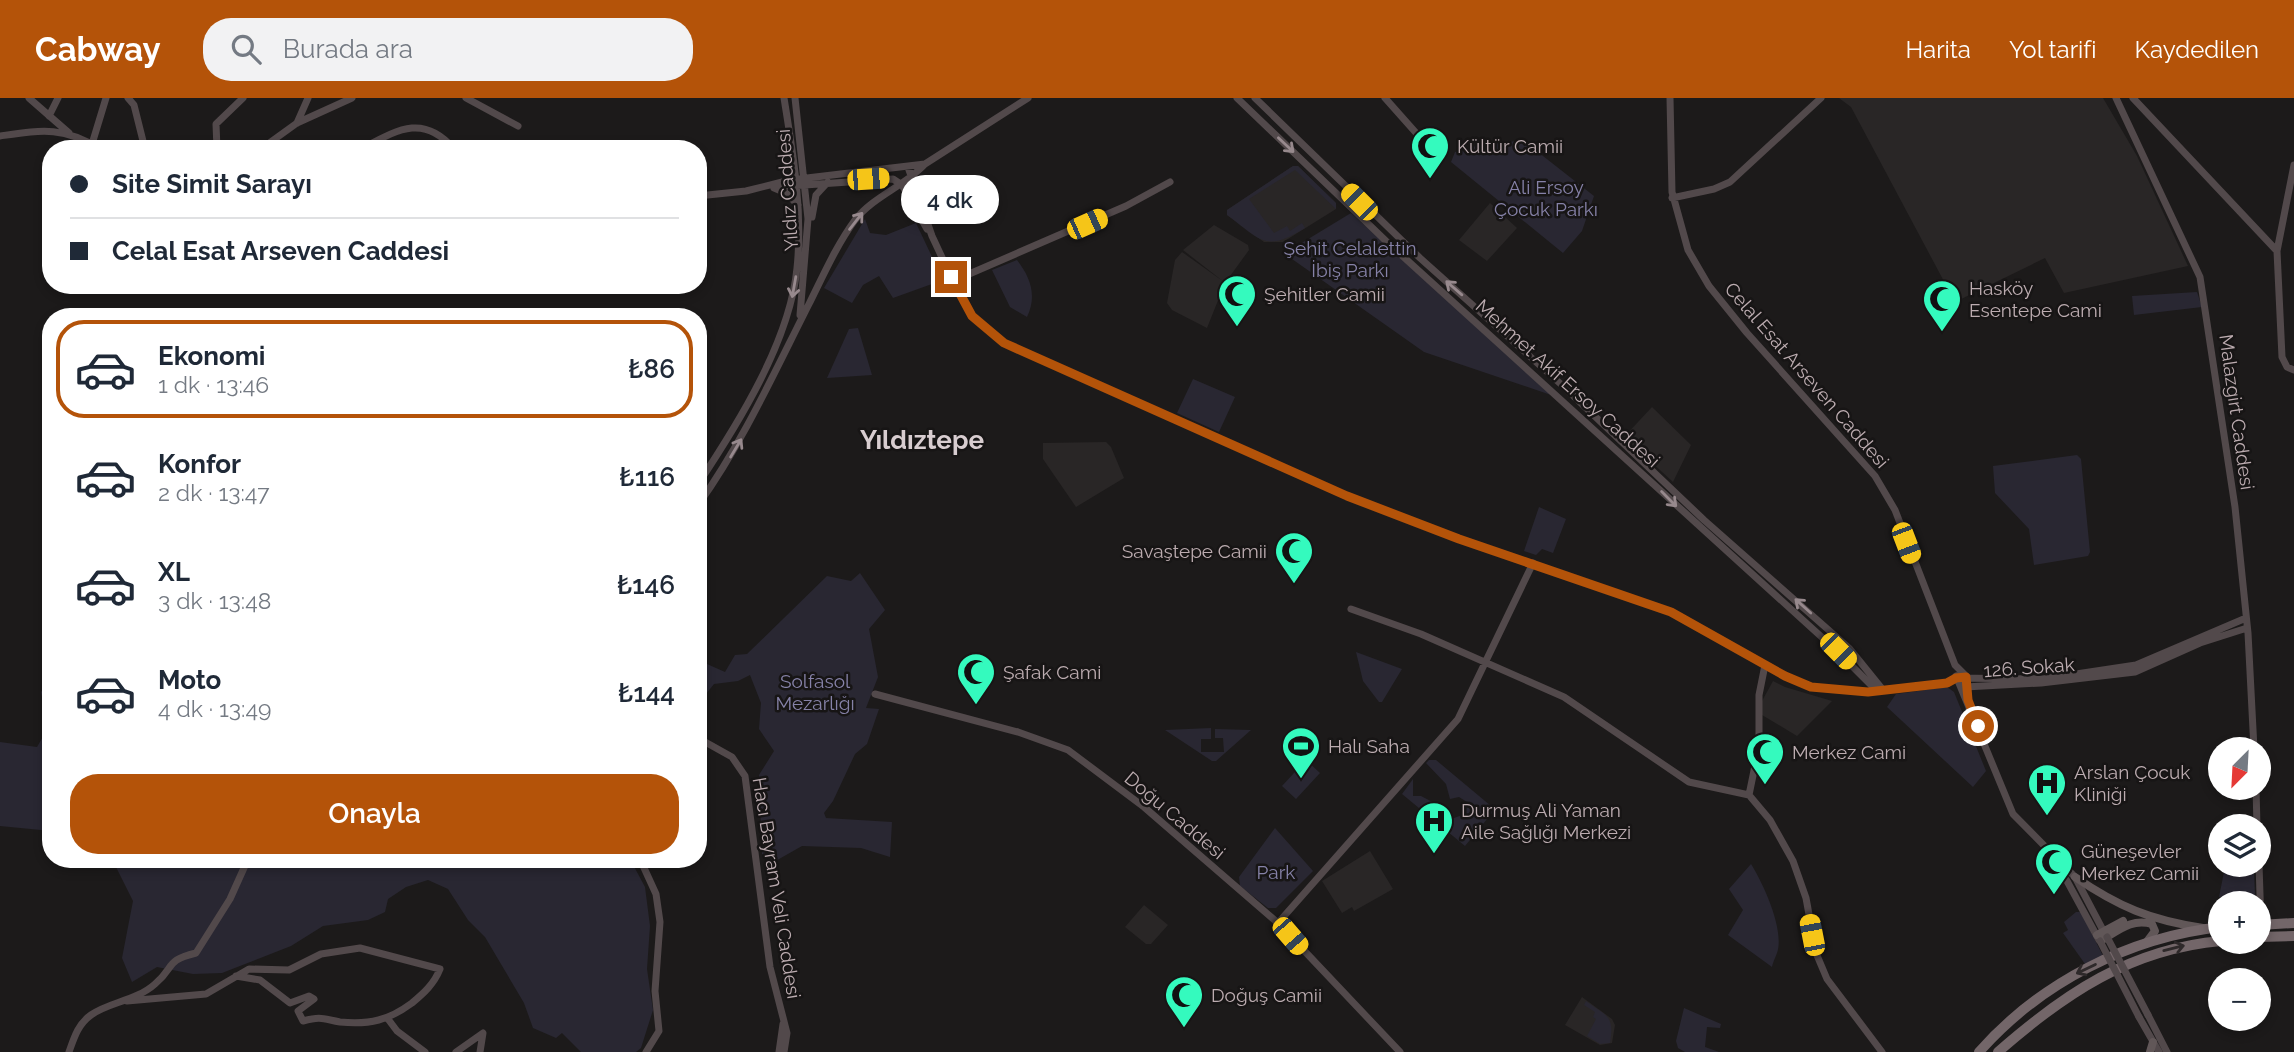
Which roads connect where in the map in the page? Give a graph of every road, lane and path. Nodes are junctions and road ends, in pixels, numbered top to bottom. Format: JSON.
{"nodes":[{"id":1,"x":29,"y":98,"type":"edge"},
{"id":2,"x":58,"y":98,"type":"edge"},
{"id":3,"x":106,"y":98,"type":"edge"},
{"id":4,"x":243,"y":98,"type":"edge"},
{"id":5,"x":308,"y":98,"type":"edge"},
{"id":6,"x":352,"y":98,"type":"edge"},
{"id":7,"x":466,"y":98,"type":"edge"},
{"id":8,"x":784,"y":98,"type":"edge"},
{"id":9,"x":795,"y":98,"type":"edge"},
{"id":10,"x":1028,"y":98,"type":"edge"},
{"id":11,"x":1237,"y":98,"type":"edge"},
{"id":12,"x":1255,"y":98,"type":"edge"},
{"id":13,"x":1385,"y":98,"type":"edge"},
{"id":14,"x":1670,"y":98,"type":"edge"},
{"id":15,"x":1821,"y":98,"type":"edge"},
{"id":16,"x":2116,"y":98,"type":"edge"},
{"id":17,"x":2133,"y":98,"type":"edge"},
{"id":18,"x":130,"y":99,"type":"edge"},
{"id":19,"x":49,"y":116,"type":"junction"},
{"id":20,"x":297,"y":123,"type":"junction"},
{"id":21,"x":518,"y":126,"type":"dead end"},
{"id":22,"x":70,"y":134,"type":"junction"},
{"id":23,"x":0,"y":136,"type":"edge"},
{"id":24,"x":83,"y":140,"type":"edge"},
{"id":25,"x":93,"y":140,"type":"edge"},
{"id":26,"x":142,"y":140,"type":"edge"},
{"id":27,"x":217,"y":140,"type":"edge"},
{"id":28,"x":273,"y":140,"type":"edge"},
{"id":29,"x":377,"y":140,"type":"edge"},
{"id":30,"x":443,"y":140,"type":"edge"},
{"id":31,"x":1433,"y":152,"type":"dead end"},
{"id":32,"x":925,"y":164,"type":"junction"},
{"id":33,"x":2294,"y":165,"type":"edge"},
{"id":34,"x":905,"y":167,"type":"junction"},
{"id":35,"x":913,"y":178,"type":"junction"},
{"id":36,"x":806,"y":181,"type":"junction"},
{"id":37,"x":797,"y":182,"type":"junction"},
{"id":38,"x":828,"y":182,"type":"junction"},
{"id":39,"x":1170,"y":182,"type":"dead end"},
{"id":40,"x":901,"y":184,"type":"junction"},
{"id":41,"x":767,"y":187,"type":"junction"},
{"id":42,"x":707,"y":195,"type":"edge"},
{"id":43,"x":1672,"y":198,"type":"junction"},
{"id":44,"x":799,"y":205,"type":"junction"},
{"id":45,"x":932,"y":236,"type":"junction"},
{"id":46,"x":809,"y":245,"type":"junction"},
{"id":47,"x":2277,"y":251,"type":"junction"},
{"id":48,"x":953,"y":282,"type":"junction"},
{"id":49,"x":799,"y":323,"type":"junction"},
{"id":50,"x":2294,"y":370,"type":"edge"},
{"id":51,"x":707,"y":470,"type":"edge"},
{"id":52,"x":707,"y":491,"type":"edge"},
{"id":53,"x":1533,"y":563,"type":"junction"},
{"id":54,"x":1352,"y":608,"type":"dead end"},
{"id":55,"x":2246,"y":618,"type":"junction"},
{"id":56,"x":2247,"y":628,"type":"junction"},
{"id":57,"x":1484,"y":662,"type":"junction"},
{"id":58,"x":1765,"y":665,"type":"junction"},
{"id":59,"x":1955,"y":665,"type":"junction"},
{"id":60,"x":1966,"y":677,"type":"junction"},
{"id":61,"x":1956,"y":678,"type":"junction"},
{"id":62,"x":1947,"y":683,"type":"junction"},
{"id":63,"x":1963,"y":687,"type":"junction"},
{"id":64,"x":1880,"y":691,"type":"junction"},
{"id":65,"x":875,"y":694,"type":"dead end"},
{"id":66,"x":2253,"y":737,"type":"edge"},
{"id":67,"x":707,"y":743,"type":"edge"},
{"id":68,"x":1749,"y":795,"type":"junction"},
{"id":69,"x":2033,"y":838,"type":"junction"},
{"id":70,"x":244,"y":868,"type":"edge"},
{"id":71,"x":644,"y":868,"type":"edge"},
{"id":72,"x":2075,"y":877,"type":"junction"},
{"id":73,"x":2139,"y":915,"type":"junction"},
{"id":74,"x":1278,"y":923,"type":"junction"},
{"id":75,"x":2294,"y":923,"type":"edge"},
{"id":76,"x":2271,"y":924,"type":"edge"},
{"id":77,"x":2208,"y":927,"type":"edge"},
{"id":78,"x":2208,"y":930,"type":"edge"},
{"id":79,"x":2102,"y":936,"type":"junction"},
{"id":80,"x":2294,"y":936,"type":"edge"},
{"id":81,"x":2271,"y":937,"type":"edge"},
{"id":82,"x":2208,"y":943,"type":"edge"},
{"id":83,"x":2140,"y":946,"type":"junction"},
{"id":84,"x":236,"y":976,"type":"junction"},
{"id":85,"x":127,"y":1001,"type":"junction"},
{"id":86,"x":388,"y":1019,"type":"junction"},
{"id":87,"x":2153,"y":1042,"type":"junction"},
{"id":88,"x":69,"y":1052,"type":"edge"},
{"id":89,"x":425,"y":1052,"type":"edge"},
{"id":90,"x":456,"y":1052,"type":"edge"},
{"id":91,"x":480,"y":1052,"type":"edge"},
{"id":92,"x":646,"y":1052,"type":"edge"},
{"id":93,"x":782,"y":1052,"type":"edge"},
{"id":94,"x":1400,"y":1052,"type":"edge"},
{"id":95,"x":1882,"y":1052,"type":"edge"},
{"id":96,"x":1979,"y":1052,"type":"edge"},
{"id":97,"x":1998,"y":1052,"type":"edge"},
{"id":98,"x":2150,"y":1052,"type":"edge"},
{"id":99,"x":2158,"y":1052,"type":"edge"},
{"id":100,"x":2167,"y":1052,"type":"edge"}],
"edges":[{"from":1,"to":19,"type":"main road"},
{"from":2,"to":19,"type":"main road"},
{"from":3,"to":25,"type":"main road"},
{"from":4,"to":27,"type":"main road"},
{"from":5,"to":20,"type":"main road"},
{"from":6,"to":20,"type":"main road"},
{"from":7,"to":21,"type":"main road"},
{"from":8,"to":37,"type":"main road","name":"Yıldız Caddesi"},
{"from":9,"to":36,"type":"main road","name":"Yıldız Caddesi"},
{"from":10,"to":32,"type":"main road"},
{"from":11,"to":64,"type":"main road","name":"Mehmet Akif Ersoy Caddesi","one_way":true},
{"from":64,"to":12,"type":"main road","name":"Mehmet Akif Ersoy Caddesi","one_way":true},
{"from":13,"to":31,"type":"main road"},
{"from":14,"to":43,"type":"main road","name":"Celal Esat Arseven Caddesi"},
{"from":15,"to":43,"type":"main road"},
{"from":16,"to":55,"type":"main road","name":"Malazgirt Caddesi"},
{"from":17,"to":47,"type":"main road"},
{"from":18,"to":26,"type":"main road"},
{"from":19,"to":22,"type":"main road"},
{"from":20,"to":28,"type":"main road"},
{"from":22,"to":23,"type":"main road"},
{"from":22,"to":24,"type":"main road"},
{"from":29,"to":30,"type":"main road"},
{"from":32,"to":34,"type":"main road"},
{"from":32,"to":35,"type":"main road"},
{"from":33,"to":47,"type":"main road"},
{"from":34,"to":35,"type":"main road"},
{"from":34,"to":36,"type":"main road"},
{"from":34,"to":40,"type":"main road"},
{"from":35,"to":40,"type":"main road"},
{"from":35,"to":45,"type":"main road"},
{"from":36,"to":37,"type":"main road"},
{"from":36,"to":38,"type":"main road"},
{"from":36,"to":46,"type":"main road","name":"Yıldız Caddesi"},
{"from":37,"to":41,"type":"main road"},
{"from":37,"to":44,"type":"main road","name":"Yıldız Caddesi"},
{"from":38,"to":40,"type":"main road"},
{"from":38,"to":46,"type":"main road"},
{"from":39,"to":48,"type":"main road"},
{"from":40,"to":45,"type":"main road"},
{"from":49,"to":40,"type":"main road","one_way":true},
{"from":41,"to":42,"type":"main road"},
{"from":41,"to":44,"type":"main road"},
{"from":43,"to":59,"type":"main road","name":"Celal Esat Arseven Caddesi"},
{"from":44,"to":51,"type":"main road","name":"Yıldız Caddesi","one_way":true},
{"from":45,"to":48,"type":"main road"},
{"from":46,"to":49,"type":"main road","name":"Yıldız Caddesi"},
{"from":47,"to":50,"type":"main road"},
{"from":48,"to":53,"type":"main road"},
{"from":52,"to":49,"type":"main road","one_way":true},
{"from":53,"to":57,"type":"main road"},
{"from":53,"to":58,"type":"main road"},
{"from":54,"to":57,"type":"main road"},
{"from":55,"to":56,"type":"main road","name":"Malazgirt Caddesi"},
{"from":55,"to":60,"type":"main road","name":"126. Sokak"},
{"from":56,"to":63,"type":"main road","name":"126. Sokak"},
{"from":56,"to":66,"type":"main road","name":"Malazgirt Caddesi"},
{"from":57,"to":68,"type":"main road"},
{"from":57,"to":74,"type":"main road"},
{"from":58,"to":64,"type":"main road"},
{"from":58,"to":68,"type":"main road"},
{"from":59,"to":60,"type":"main road"},
{"from":59,"to":61,"type":"main road"},
{"from":60,"to":61,"type":"main road","name":"126. Sokak"},
{"from":60,"to":63,"type":"main road"},
{"from":61,"to":62,"type":"main road","name":"126. Sokak"},
{"from":61,"to":63,"type":"main road"},
{"from":62,"to":63,"type":"main road","name":"126. Sokak"},
{"from":62,"to":64,"type":"main road"},
{"from":63,"to":69,"type":"main road"},
{"from":65,"to":74,"type":"main road","name":"Doğu Caddesi"},
{"from":67,"to":93,"type":"main road","name":"Hacı Bayram Veli Caddesi"},
{"from":68,"to":95,"type":"main road"},
{"from":69,"to":72,"type":"main road"},
{"from":69,"to":79,"type":"main road"},
{"from":70,"to":85,"type":"main road"},
{"from":71,"to":92,"type":"main road"},
{"from":72,"to":73,"type":"main road"},
{"from":72,"to":79,"type":"main road"},
{"from":73,"to":77,"type":"main road"},
{"from":73,"to":79,"type":"main road"},
{"from":74,"to":94,"type":"main road","name":"Doğu Caddesi"},
{"from":75,"to":76,"type":"highway"},
{"from":78,"to":83,"type":"highway"},
{"from":79,"to":83,"type":"main road"},
{"from":79,"to":87,"type":"main road","bridge":true},
{"from":79,"to":100,"type":"main road","bridge":true},
{"from":80,"to":81,"type":"highway"},
{"from":97,"to":82,"type":"highway","one_way":true},
{"from":83,"to":96,"type":"highway","one_way":true},
{"from":84,"to":85,"type":"main road"},
{"from":84,"to":86,"type":"main road"},
{"from":84,"to":86,"type":"main road"},
{"from":85,"to":88,"type":"main road"},
{"from":86,"to":89,"type":"main road"},
{"from":87,"to":98,"type":"main road"},
{"from":87,"to":99,"type":"main road"},
{"from":90,"to":91,"type":"main road"}]}
